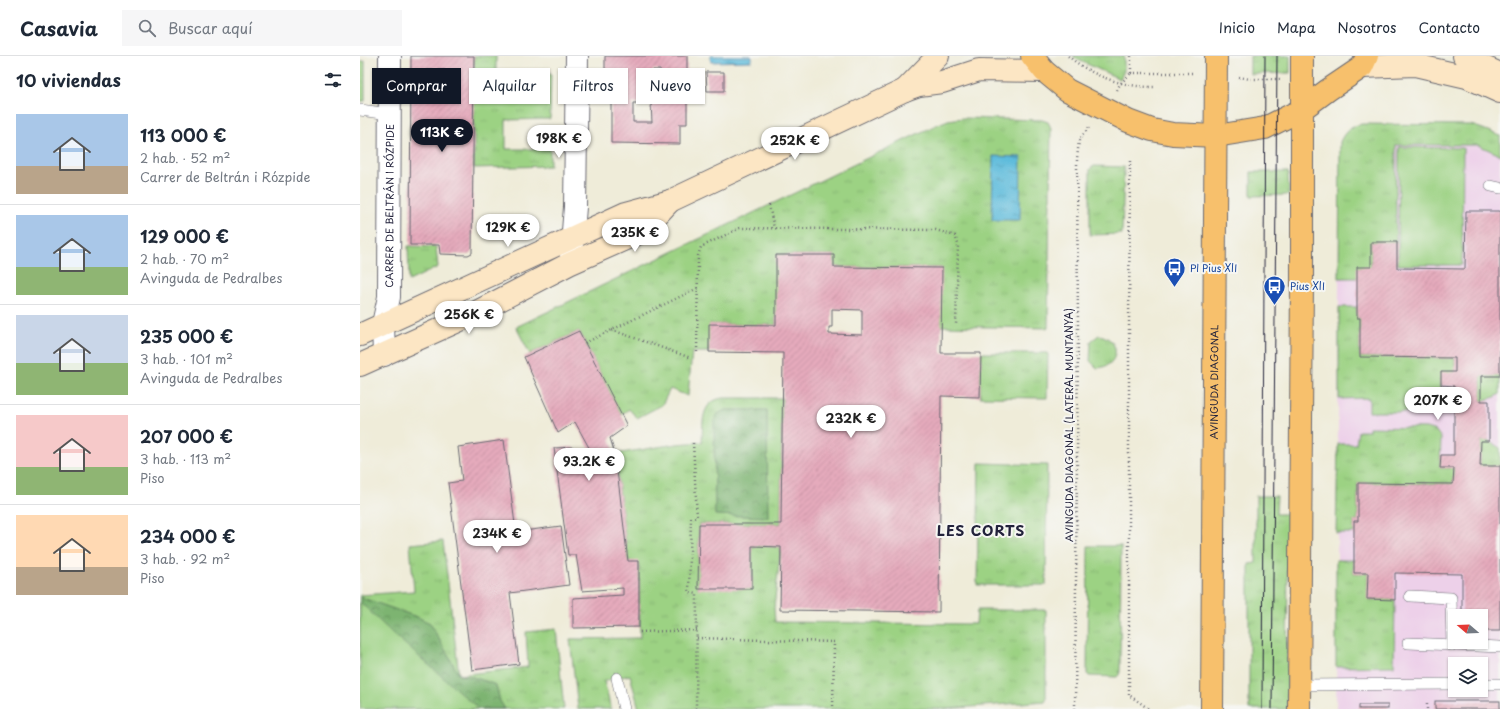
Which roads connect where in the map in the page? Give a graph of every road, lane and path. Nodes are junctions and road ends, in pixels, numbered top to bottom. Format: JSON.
{"nodes":[{"id":1,"x":390,"y":56,"type":"edge"},
{"id":2,"x":577,"y":56,"type":"edge"},
{"id":3,"x":938,"y":56,"type":"edge"},
{"id":4,"x":1068,"y":56,"type":"edge"},
{"id":5,"x":1131,"y":56,"type":"edge"},
{"id":6,"x":1464,"y":56,"type":"edge"},
{"id":7,"x":1365,"y":62,"type":"edge"},
{"id":8,"x":1038,"y":64,"type":"edge"},
{"id":9,"x":1217,"y":65,"type":"edge"},
{"id":10,"x":1302,"y":65,"type":"edge"},
{"id":11,"x":1131,"y":73,"type":"junction"},
{"id":12,"x":1500,"y":74,"type":"edge"},
{"id":13,"x":1120,"y":84,"type":"junction"},
{"id":14,"x":1154,"y":87,"type":"dead end"},
{"id":15,"x":905,"y":90,"type":"junction"},
{"id":16,"x":1118,"y":90,"type":"dead end"},
{"id":17,"x":1500,"y":92,"type":"edge"},
{"id":18,"x":360,"y":110,"type":"edge"},
{"id":19,"x":1301,"y":110,"type":"junction"},
{"id":20,"x":390,"y":114,"type":"junction"},
{"id":21,"x":1216,"y":136,"type":"junction"},
{"id":22,"x":1078,"y":140,"type":"dead end"},
{"id":23,"x":1130,"y":161,"type":"dead end"},
{"id":24,"x":670,"y":201,"type":"junction"},
{"id":25,"x":770,"y":205,"type":"dead end"},
{"id":26,"x":774,"y":228,"type":"junction"},
{"id":27,"x":573,"y":237,"type":"junction"},
{"id":28,"x":569,"y":264,"type":"junction"},
{"id":29,"x":698,"y":288,"type":"junction"},
{"id":30,"x":383,"y":324,"type":"junction"},
{"id":31,"x":956,"y":326,"type":"dead end"},
{"id":32,"x":612,"y":330,"type":"junction"},
{"id":33,"x":360,"y":335,"type":"edge"},
{"id":34,"x":585,"y":343,"type":"dead end"},
{"id":35,"x":697,"y":352,"type":"dead end"},
{"id":36,"x":384,"y":355,"type":"junction"},
{"id":37,"x":691,"y":358,"type":"dead end"},
{"id":38,"x":360,"y":365,"type":"edge"},
{"id":39,"x":693,"y":443,"type":"dead end"},
{"id":40,"x":1410,"y":596,"type":"dead end"},
{"id":41,"x":1451,"y":609,"type":"edge"},
{"id":42,"x":697,"y":630,"type":"junction"},
{"id":43,"x":640,"y":632,"type":"dead end"},
{"id":44,"x":697,"y":638,"type":"junction"},
{"id":45,"x":1408,"y":643,"type":"dead end"},
{"id":46,"x":1448,"y":645,"type":"edge"},
{"id":47,"x":1488,"y":646,"type":"edge"},
{"id":48,"x":1500,"y":647,"type":"edge"},
{"id":49,"x":617,"y":678,"type":"dead end"},
{"id":50,"x":1299,"y":684,"type":"junction"},
{"id":51,"x":1448,"y":684,"type":"edge"},
{"id":52,"x":1488,"y":684,"type":"edge"},
{"id":53,"x":1500,"y":684,"type":"edge"},
{"id":54,"x":624,"y":709,"type":"edge"},
{"id":55,"x":696,"y":709,"type":"edge"},
{"id":56,"x":833,"y":709,"type":"edge"},
{"id":57,"x":1075,"y":709,"type":"edge"},
{"id":58,"x":1149,"y":709,"type":"edge"},
{"id":59,"x":1212,"y":709,"type":"edge"},
{"id":60,"x":1299,"y":709,"type":"edge"}],
"edges":[{"from":1,"to":20,"type":"street","name":"CARRER DE BELTRÁN I RÓZPIDE"},
{"from":2,"to":27,"type":"street"},
{"from":3,"to":15,"type":"street"},
{"from":4,"to":13,"type":"path"},
{"from":5,"to":11,"type":"path"},
{"from":6,"to":12,"type":"street"},
{"from":7,"to":17,"type":"street"},
{"from":7,"to":19,"type":"main road"},
{"from":8,"to":15,"type":"street"},
{"from":8,"to":21,"type":"main road"},
{"from":9,"to":10,"type":"path"},
{"from":9,"to":11,"type":"path"},
{"from":9,"to":21,"type":"main road","name":"AVINGUDA DIAGONAL"},
{"from":10,"to":19,"type":"main road"},
{"from":11,"to":13,"type":"path"},
{"from":13,"to":14,"type":"path"},
{"from":13,"to":16,"type":"path"},
{"from":15,"to":24,"type":"street"},
{"from":18,"to":20,"type":"lane"},
{"from":19,"to":21,"type":"main road"},
{"from":19,"to":50,"type":"main road"},
{"from":20,"to":30,"type":"street","name":"CARRER DE BELTRÁN I RÓZPIDE"},
{"from":21,"to":59,"type":"main road","name":"AVINGUDA DIAGONAL"},
{"from":22,"to":57,"type":"path","name":"AVINGUDA DIAGONAL (LATERAL MUNTANYA)"},
{"from":23,"to":58,"type":"path"},
{"from":24,"to":27,"type":"street"},
{"from":24,"to":28,"type":"street"},
{"from":25,"to":26,"type":"path"},
{"from":26,"to":29,"type":"path"},
{"from":26,"to":31,"type":"path"},
{"from":27,"to":28,"type":"street"},
{"from":27,"to":30,"type":"street"},
{"from":28,"to":36,"type":"street"},
{"from":29,"to":32,"type":"path"},
{"from":29,"to":35,"type":"path"},
{"from":30,"to":33,"type":"street"},
{"from":30,"to":36,"type":"street","name":"CARRER DE BELTRÁN I RÓZPIDE"},
{"from":32,"to":34,"type":"path"},
{"from":32,"to":37,"type":"path"},
{"from":36,"to":38,"type":"street"},
{"from":39,"to":42,"type":"path"},
{"from":40,"to":41,"type":"lane"},
{"from":42,"to":43,"type":"path"},
{"from":42,"to":44,"type":"path"},
{"from":44,"to":55,"type":"path"},
{"from":44,"to":56,"type":"path"},
{"from":45,"to":46,"type":"lane"},
{"from":47,"to":48,"type":"lane"},
{"from":49,"to":54,"type":"lane"},
{"from":50,"to":51,"type":"lane"},
{"from":50,"to":60,"type":"main road"},
{"from":52,"to":53,"type":"lane"}]}
